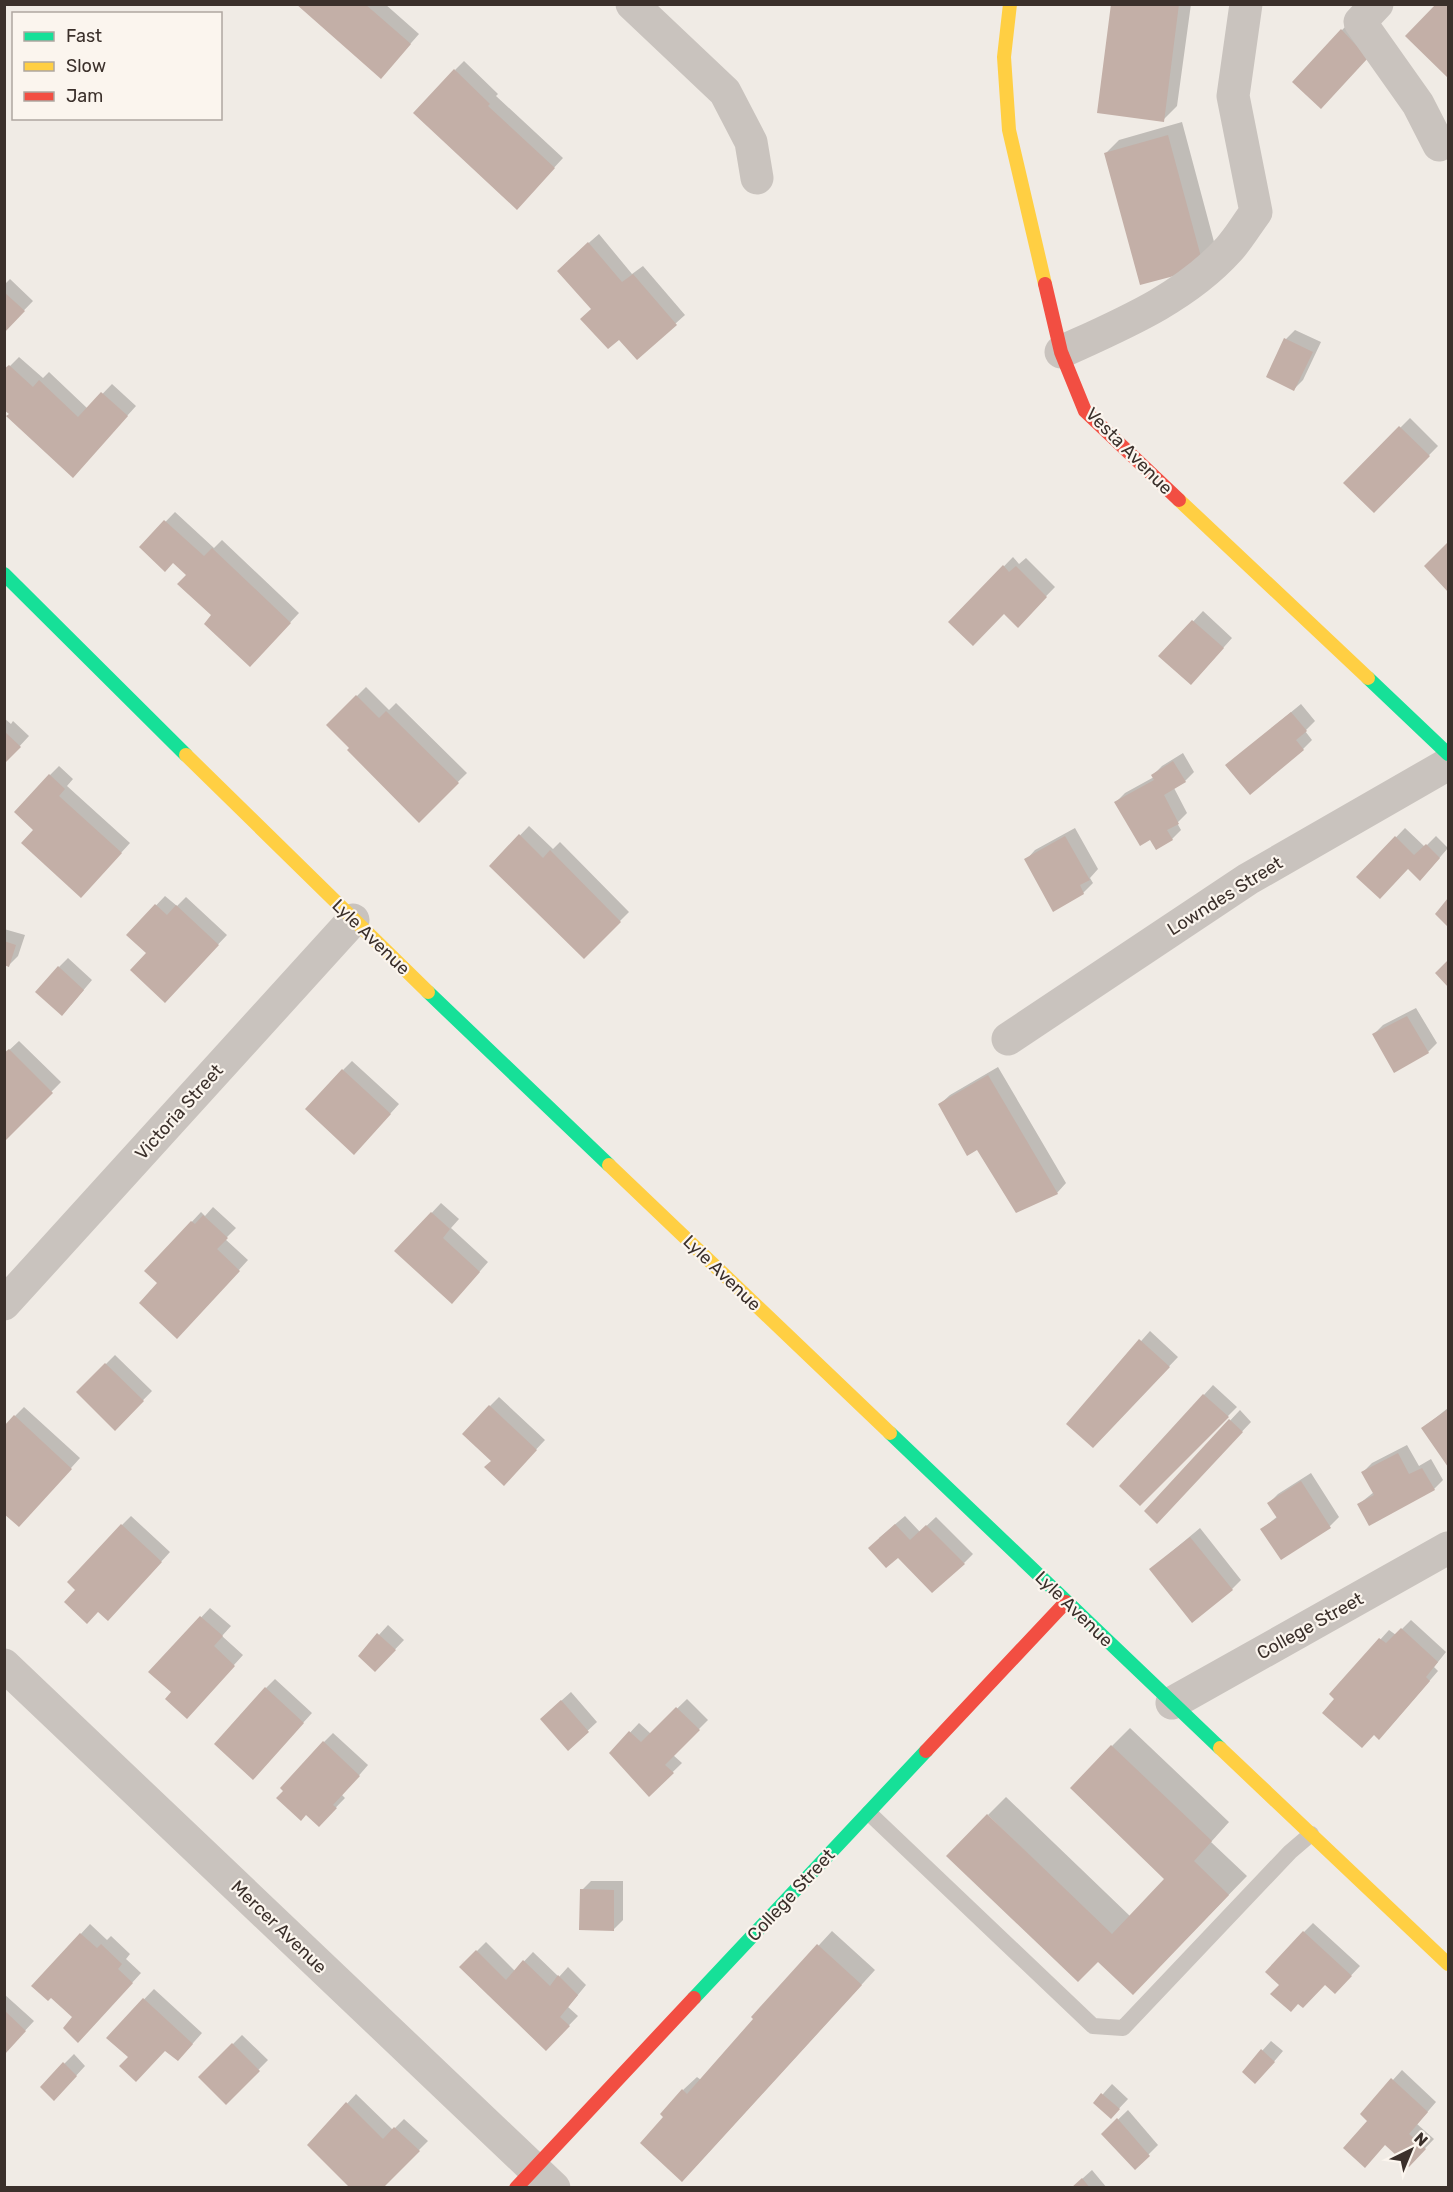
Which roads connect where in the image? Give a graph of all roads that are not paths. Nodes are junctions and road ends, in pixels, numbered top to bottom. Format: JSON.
{"nodes":[{"id":1,"x":632,"y":4,"type":"edge"},
{"id":2,"x":1010,"y":4,"type":"edge"},
{"id":3,"x":1246,"y":4,"type":"edge"},
{"id":4,"x":1377,"y":4,"type":"edge"},
{"id":5,"x":1439,"y":145,"type":"dead end"},
{"id":6,"x":757,"y":178,"type":"dead end"},
{"id":7,"x":1061,"y":352,"type":"junction"},
{"id":8,"x":4,"y":574,"type":"edge"},
{"id":9,"x":1449,"y":754,"type":"edge"},
{"id":10,"x":1449,"y":764,"type":"edge"},
{"id":11,"x":352,"y":920,"type":"junction"},
{"id":12,"x":1008,"y":1039,"type":"dead end"},
{"id":13,"x":4,"y":1304,"type":"edge"},
{"id":14,"x":1449,"y":1548,"type":"edge"},
{"id":15,"x":1066,"y":1602,"type":"junction"},
{"id":16,"x":4,"y":1665,"type":"edge"},
{"id":17,"x":1172,"y":1703,"type":"junction"},
{"id":18,"x":869,"y":1813,"type":"junction"},
{"id":19,"x":1311,"y":1834,"type":"junction"},
{"id":20,"x":1449,"y":1964,"type":"edge"},
{"id":21,"x":535,"y":2181,"type":"edge"}],
"edges":[{"from":1,"to":6,"type":"street"},
{"from":2,"to":7,"type":"street","name":"Vesta Avenue"},
{"from":3,"to":7,"type":"street"},
{"from":4,"to":5,"type":"street"},
{"from":7,"to":9,"type":"street","name":"Vesta Avenue"},
{"from":8,"to":11,"type":"street","name":"Lyle Avenue"},
{"from":10,"to":12,"type":"street","name":"Lowndes Street"},
{"from":11,"to":13,"type":"street","name":"Victoria Street"},
{"from":11,"to":15,"type":"street","name":"Lyle Avenue"},
{"from":14,"to":17,"type":"street","name":"College Street"},
{"from":15,"to":17,"type":"street","name":"Lyle Avenue"},
{"from":15,"to":18,"type":"street","name":"College Street"},
{"from":16,"to":21,"type":"street","name":"Mercer Avenue"},
{"from":17,"to":19,"type":"street","name":"Lyle Avenue"},
{"from":18,"to":19,"type":"lane"},
{"from":18,"to":21,"type":"street","name":"College Street"},
{"from":19,"to":20,"type":"street","name":"Lyle Avenue"}]}
